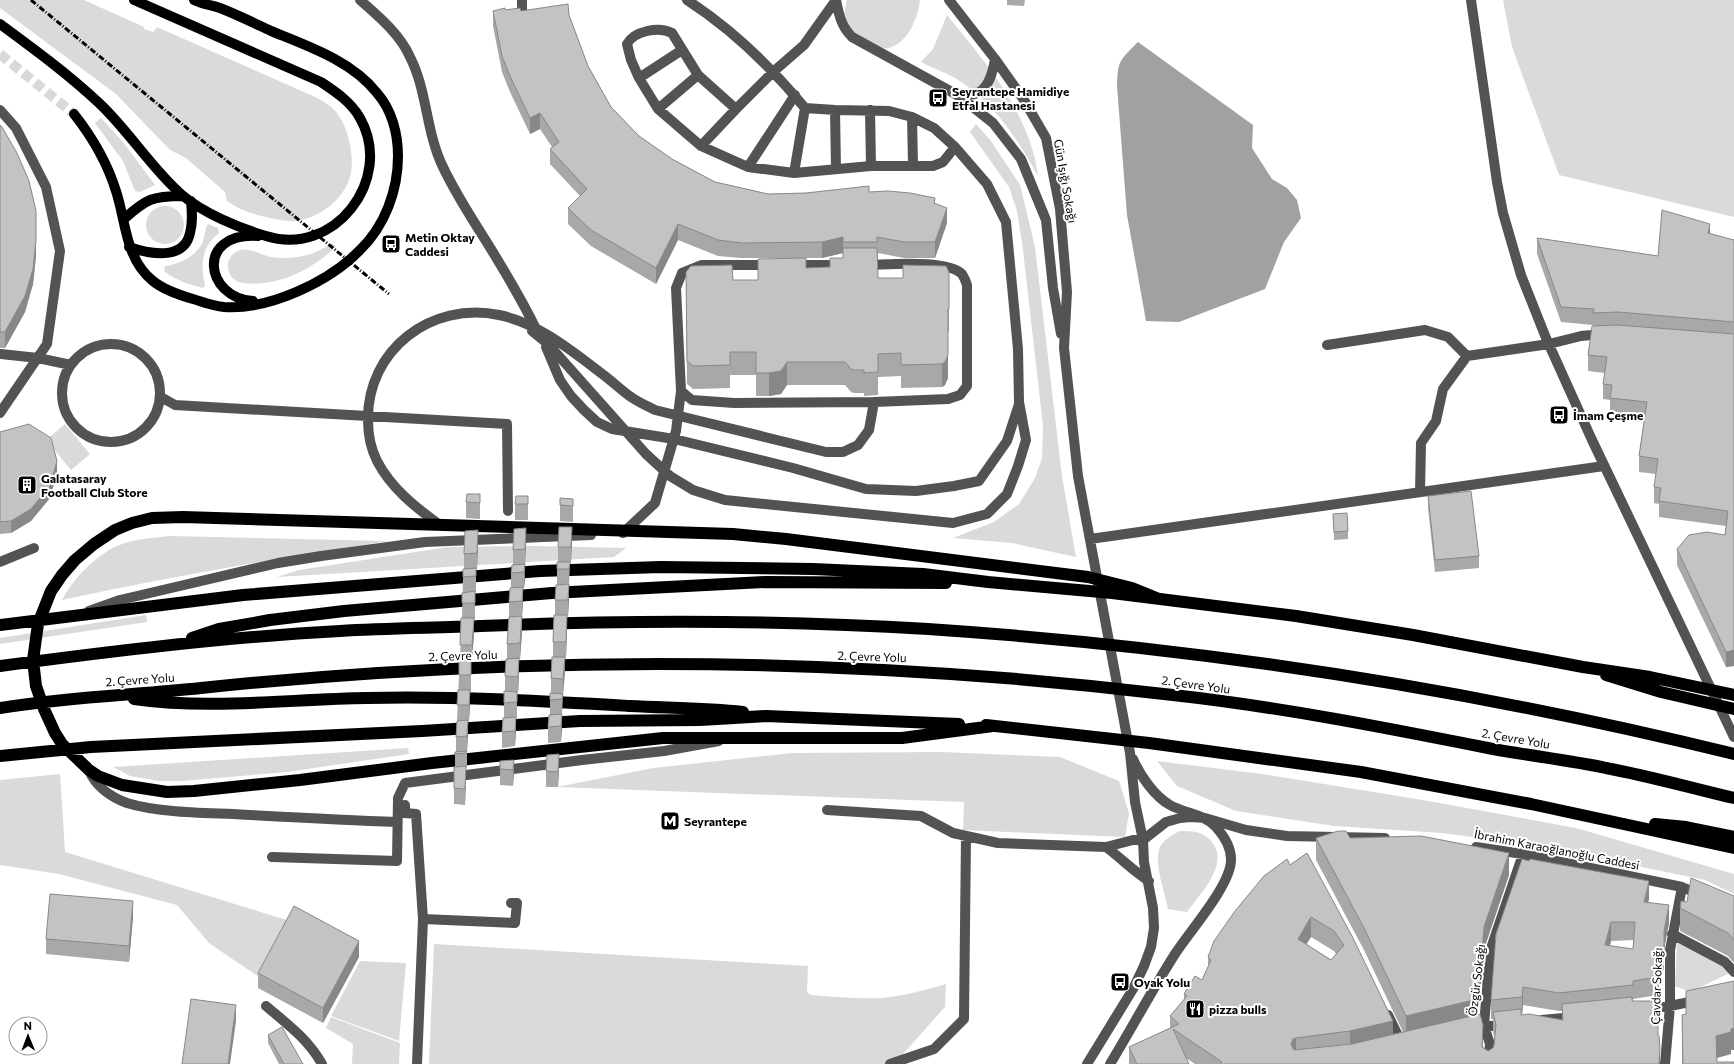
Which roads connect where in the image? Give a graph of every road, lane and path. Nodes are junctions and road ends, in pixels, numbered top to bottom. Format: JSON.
{"nodes":[{"id":1,"x":134,"y":0,"type":"edge"},
{"id":2,"x":194,"y":0,"type":"edge"},
{"id":3,"x":211,"y":0,"type":"edge"},
{"id":4,"x":360,"y":0,"type":"edge"},
{"id":5,"x":522,"y":0,"type":"edge"},
{"id":6,"x":687,"y":0,"type":"edge"},
{"id":7,"x":836,"y":0,"type":"edge"},
{"id":8,"x":949,"y":0,"type":"edge"},
{"id":9,"x":1471,"y":0,"type":"edge"},
{"id":10,"x":219,"y":8,"type":"junction"},
{"id":11,"x":522,"y":18,"type":"edge"},
{"id":12,"x":0,"y":24,"type":"edge"},
{"id":13,"x":682,"y":50,"type":"junction"},
{"id":14,"x":995,"y":59,"type":"junction"},
{"id":15,"x":773,"y":72,"type":"junction"},
{"id":16,"x":698,"y":75,"type":"junction"},
{"id":17,"x":639,"y":78,"type":"junction"},
{"id":18,"x":795,"y":95,"type":"junction"},
{"id":19,"x":959,"y":96,"type":"junction"},
{"id":20,"x":805,"y":108,"type":"junction"},
{"id":21,"x":658,"y":109,"type":"junction"},
{"id":22,"x":736,"y":109,"type":"junction"},
{"id":23,"x":0,"y":110,"type":"edge"},
{"id":24,"x":835,"y":110,"type":"junction"},
{"id":25,"x":870,"y":110,"type":"junction"},
{"id":26,"x":74,"y":114,"type":"tunnel mouth"},
{"id":27,"x":912,"y":117,"type":"junction"},
{"id":28,"x":701,"y":146,"type":"junction"},
{"id":29,"x":955,"y":147,"type":"junction"},
{"id":30,"x":913,"y":165,"type":"junction"},
{"id":31,"x":748,"y":166,"type":"junction"},
{"id":32,"x":871,"y":166,"type":"junction"},
{"id":33,"x":836,"y":169,"type":"junction"},
{"id":34,"x":794,"y":173,"type":"junction"},
{"id":35,"x":187,"y":199,"type":"junction"},
{"id":36,"x":124,"y":219,"type":"junction"},
{"id":37,"x":266,"y":237,"type":"junction"},
{"id":38,"x":129,"y":247,"type":"junction"},
{"id":39,"x":263,"y":302,"type":"junction"},
{"id":40,"x":519,"y":321,"type":"junction"},
{"id":41,"x":1611,"y":334,"type":"edge"},
{"id":42,"x":1549,"y":344,"type":"junction"},
{"id":43,"x":1327,"y":346,"type":"dead end"},
{"id":44,"x":1064,"y":348,"type":"junction"},
{"id":45,"x":1,"y":354,"type":"edge"},
{"id":46,"x":1467,"y":356,"type":"junction"},
{"id":47,"x":38,"y":358,"type":"junction"},
{"id":48,"x":71,"y":365,"type":"junction"},
{"id":49,"x":681,"y":390,"type":"junction"},
{"id":50,"x":160,"y":397,"type":"junction"},
{"id":51,"x":874,"y":402,"type":"junction"},
{"id":52,"x":1019,"y":402,"type":"junction"},
{"id":53,"x":0,"y":413,"type":"edge"},
{"id":54,"x":674,"y":439,"type":"junction"},
{"id":55,"x":1604,"y":466,"type":"junction"},
{"id":56,"x":1420,"y":492,"type":"junction"},
{"id":57,"x":508,"y":511,"type":"dead end"},
{"id":58,"x":440,"y":525,"type":"junction"},
{"id":59,"x":1090,"y":540,"type":"junction"},
{"id":60,"x":34,"y":548,"type":"dead end"},
{"id":61,"x":0,"y":562,"type":"edge"},
{"id":62,"x":988,"y":582,"type":"junction"},
{"id":63,"x":1159,"y":598,"type":"junction"},
{"id":64,"x":78,"y":615,"type":"junction"},
{"id":65,"x":0,"y":626,"type":"edge"},
{"id":66,"x":172,"y":645,"type":"junction"},
{"id":67,"x":0,"y":666,"type":"edge"},
{"id":68,"x":1583,"y":667,"type":"junction"},
{"id":69,"x":106,"y":695,"type":"junction"},
{"id":70,"x":1734,"y":695,"type":"edge"},
{"id":71,"x":0,"y":708,"type":"edge"},
{"id":72,"x":1734,"y":709,"type":"edge"},
{"id":73,"x":766,"y":716,"type":"junction"},
{"id":74,"x":993,"y":726,"type":"junction"},
{"id":75,"x":1734,"y":736,"type":"edge"},
{"id":76,"x":735,"y":737,"type":"junction"},
{"id":77,"x":1130,"y":753,"type":"junction"},
{"id":78,"x":1734,"y":754,"type":"edge"},
{"id":79,"x":0,"y":756,"type":"edge"},
{"id":80,"x":89,"y":770,"type":"junction"},
{"id":81,"x":1734,"y":798,"type":"edge"},
{"id":82,"x":405,"y":805,"type":"dead end"},
{"id":83,"x":826,"y":810,"type":"dead end"},
{"id":84,"x":1205,"y":818,"type":"junction"},
{"id":85,"x":1604,"y":820,"type":"junction"},
{"id":86,"x":398,"y":822,"type":"junction"},
{"id":87,"x":966,"y":837,"type":"junction"},
{"id":88,"x":1734,"y":837,"type":"edge"},
{"id":89,"x":1393,"y":839,"type":"edge"},
{"id":90,"x":1143,"y":840,"type":"junction"},
{"id":91,"x":1470,"y":846,"type":"edge"},
{"id":92,"x":1106,"y":847,"type":"junction"},
{"id":93,"x":1734,"y":848,"type":"edge"},
{"id":94,"x":1523,"y":854,"type":"junction"},
{"id":95,"x":272,"y":857,"type":"dead end"},
{"id":96,"x":1149,"y":881,"type":"junction"},
{"id":97,"x":1682,"y":886,"type":"junction"},
{"id":98,"x":1708,"y":898,"type":"edge"},
{"id":99,"x":511,"y":903,"type":"dead end"},
{"id":100,"x":423,"y":918,"type":"junction"},
{"id":101,"x":1672,"y":934,"type":"junction"},
{"id":102,"x":1734,"y":972,"type":"edge"},
{"id":103,"x":1706,"y":998,"type":"edge"},
{"id":104,"x":266,"y":1006,"type":"dead end"},
{"id":105,"x":1670,"y":1006,"type":"junction"},
{"id":106,"x":1385,"y":1009,"type":"edge"},
{"id":107,"x":1631,"y":1010,"type":"edge"},
{"id":108,"x":1585,"y":1016,"type":"edge"},
{"id":109,"x":1530,"y":1021,"type":"edge"},
{"id":110,"x":1515,"y":1023,"type":"edge"},
{"id":111,"x":1484,"y":1026,"type":"junction"},
{"id":112,"x":1462,"y":1031,"type":"edge"},
{"id":113,"x":1402,"y":1044,"type":"edge"},
{"id":114,"x":322,"y":1064,"type":"edge"},
{"id":115,"x":417,"y":1064,"type":"edge"},
{"id":116,"x":890,"y":1064,"type":"edge"},
{"id":117,"x":1087,"y":1064,"type":"edge"},
{"id":118,"x":1110,"y":1064,"type":"edge"},
{"id":119,"x":1488,"y":1064,"type":"edge"},
{"id":120,"x":1665,"y":1064,"type":"edge"}],
"edges":[{"from":1,"to":37,"type":"main road"},
{"from":2,"to":10,"type":"main road"},
{"from":3,"to":10,"type":"street"},
{"from":4,"to":54,"type":"street"},
{"from":5,"to":11,"type":"street"},
{"from":6,"to":15,"type":"street"},
{"from":7,"to":15,"type":"street"},
{"from":7,"to":19,"type":"street","name":"Gün Işığı Sokağı"},
{"from":8,"to":14,"type":"street","name":"Gün Işığı Sokağı"},
{"from":9,"to":42,"type":"street"},
{"from":10,"to":39,"type":"main road"},
{"from":12,"to":35,"type":"main road"},
{"from":13,"to":16,"type":"street"},
{"from":13,"to":17,"type":"street"},
{"from":13,"to":17,"type":"street"},
{"from":14,"to":19,"type":"street"},
{"from":14,"to":44,"type":"street","name":"Gün Işığı Sokağı"},
{"from":15,"to":18,"type":"street"},
{"from":15,"to":22,"type":"street"},
{"from":16,"to":21,"type":"street"},
{"from":16,"to":22,"type":"street"},
{"from":17,"to":21,"type":"street"},
{"from":18,"to":20,"type":"street"},
{"from":18,"to":31,"type":"street"},
{"from":19,"to":44,"type":"street","name":"Gün Işığı Sokağı"},
{"from":20,"to":24,"type":"street"},
{"from":20,"to":34,"type":"street"},
{"from":21,"to":28,"type":"street"},
{"from":22,"to":28,"type":"street"},
{"from":23,"to":47,"type":"street"},
{"from":24,"to":25,"type":"street"},
{"from":24,"to":33,"type":"street"},
{"from":25,"to":27,"type":"street"},
{"from":25,"to":32,"type":"street"},
{"from":26,"to":36,"type":"main road"},
{"from":27,"to":29,"type":"street"},
{"from":27,"to":30,"type":"street"},
{"from":28,"to":31,"type":"street"},
{"from":29,"to":30,"type":"street"},
{"from":29,"to":52,"type":"street"},
{"from":30,"to":32,"type":"street"},
{"from":31,"to":34,"type":"street"},
{"from":32,"to":33,"type":"street"},
{"from":33,"to":34,"type":"street"},
{"from":35,"to":36,"type":"main road"},
{"from":35,"to":37,"type":"main road"},
{"from":35,"to":38,"type":"main road"},
{"from":36,"to":38,"type":"main road"},
{"from":37,"to":39,"type":"main road"},
{"from":38,"to":39,"type":"main road"},
{"from":40,"to":51,"type":"street"},
{"from":40,"to":52,"type":"street"},
{"from":40,"to":58,"type":"street"},
{"from":41,"to":42,"type":"street"},
{"from":42,"to":46,"type":"street"},
{"from":42,"to":55,"type":"street"},
{"from":43,"to":46,"type":"street"},
{"from":44,"to":59,"type":"street","name":"Gün Işığı Sokağı"},
{"from":45,"to":47,"type":"street"},
{"from":46,"to":56,"type":"street"},
{"from":47,"to":48,"type":"street"},
{"from":47,"to":53,"type":"street"},
{"from":48,"to":50,"type":"street"},
{"from":48,"to":50,"type":"street"},
{"from":49,"to":51,"type":"street"},
{"from":49,"to":51,"type":"street"},
{"from":49,"to":54,"type":"street"},
{"from":50,"to":57,"type":"street"},
{"from":52,"to":54,"type":"street"},
{"from":54,"to":64,"type":"street"},
{"from":55,"to":56,"type":"street"},
{"from":55,"to":75,"type":"street"},
{"from":56,"to":59,"type":"street"},
{"from":58,"to":63,"type":"highway"},
{"from":58,"to":80,"type":"highway"},
{"from":59,"to":77,"type":"street","name":"Gün Işığı Sokağı"},
{"from":60,"to":61,"type":"street"},
{"from":62,"to":63,"type":"highway"},
{"from":62,"to":64,"type":"highway"},
{"from":62,"to":66,"type":"highway"},
{"from":63,"to":68,"type":"highway"},
{"from":64,"to":65,"type":"highway"},
{"from":66,"to":67,"type":"highway"},
{"from":66,"to":78,"type":"highway"},
{"from":68,"to":70,"type":"highway"},
{"from":68,"to":72,"type":"highway"},
{"from":69,"to":71,"type":"highway","name":"2. Çevre Yolu"},
{"from":69,"to":73,"type":"highway"},
{"from":69,"to":81,"type":"highway","name":"2. Çevre Yolu"},
{"from":73,"to":74,"type":"highway"},
{"from":73,"to":79,"type":"highway"},
{"from":74,"to":76,"type":"highway"},
{"from":74,"to":85,"type":"highway"},
{"from":76,"to":80,"type":"highway"},
{"from":76,"to":86,"type":"street"},
{"from":77,"to":84,"type":"street"},
{"from":77,"to":90,"type":"street"},
{"from":80,"to":86,"type":"street"},
{"from":82,"to":100,"type":"street"},
{"from":83,"to":87,"type":"street"},
{"from":84,"to":89,"type":"street"},
{"from":84,"to":90,"type":"street"},
{"from":84,"to":118,"type":"street"},
{"from":85,"to":88,"type":"highway"},
{"from":85,"to":93,"type":"highway"},
{"from":86,"to":95,"type":"street"},
{"from":87,"to":92,"type":"street"},
{"from":87,"to":116,"type":"street"},
{"from":90,"to":92,"type":"street"},
{"from":90,"to":96,"type":"street"},
{"from":91,"to":94,"type":"street","name":"İbrahim Karaoğlanoğlu Caddesi"},
{"from":92,"to":96,"type":"street"},
{"from":94,"to":97,"type":"street","name":"İbrahim Karaoğlanoğlu Caddesi"},
{"from":94,"to":111,"type":"street","name":"Özgür Sokağı"},
{"from":96,"to":117,"type":"street"},
{"from":97,"to":98,"type":"street","name":"İbrahim Karaoğlanoğlu Caddesi"},
{"from":97,"to":101,"type":"street","name":"Çavdar Sokağı"},
{"from":99,"to":100,"type":"street"},
{"from":100,"to":115,"type":"street"},
{"from":101,"to":102,"type":"street"},
{"from":101,"to":105,"type":"street","name":"Çavdar Sokağı"},
{"from":103,"to":105,"type":"street"},
{"from":104,"to":114,"type":"street"},
{"from":105,"to":107,"type":"street"},
{"from":105,"to":120,"type":"street","name":"Çavdar Sokağı"},
{"from":106,"to":113,"type":"street"},
{"from":108,"to":109,"type":"street"},
{"from":110,"to":111,"type":"street"},
{"from":111,"to":112,"type":"street"},
{"from":111,"to":119,"type":"street","name":"Özgür Sokağı"}]}
